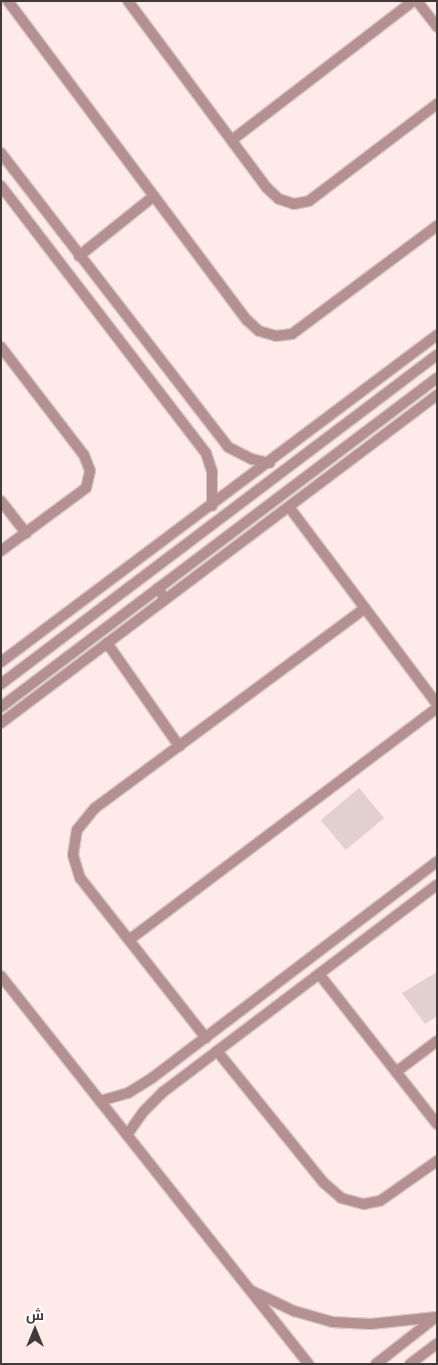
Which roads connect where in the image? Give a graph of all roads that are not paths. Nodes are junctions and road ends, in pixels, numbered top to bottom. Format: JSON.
{"nodes":[{"id":1,"x":8,"y":1,"type":"edge"},
{"id":2,"x":128,"y":1,"type":"edge"},
{"id":3,"x":415,"y":1,"type":"edge"},
{"id":4,"x":437,"y":27,"type":"edge"},
{"id":5,"x":437,"y":104,"type":"edge"},
{"id":6,"x":232,"y":140,"type":"junction"},
{"id":7,"x":1,"y":153,"type":"edge"},
{"id":8,"x":1,"y":186,"type":"edge"},
{"id":9,"x":154,"y":196,"type":"junction"},
{"id":10,"x":437,"y":226,"type":"edge"},
{"id":11,"x":79,"y":256,"type":"junction"},
{"id":12,"x":437,"y":335,"type":"edge"},
{"id":13,"x":1,"y":347,"type":"edge"},
{"id":14,"x":437,"y":355,"type":"edge"},
{"id":15,"x":437,"y":378,"type":"edge"},
{"id":16,"x":437,"y":395,"type":"edge"},
{"id":17,"x":198,"y":412,"type":"junction"},
{"id":18,"x":185,"y":426,"type":"junction"},
{"id":19,"x":270,"y":463,"type":"junction"},
{"id":20,"x":1,"y":501,"type":"edge"},
{"id":21,"x":212,"y":506,"type":"junction"},
{"id":22,"x":289,"y":507,"type":"junction"},
{"id":23,"x":26,"y":533,"type":"junction"},
{"id":24,"x":1,"y":551,"type":"edge"},
{"id":25,"x":158,"y":588,"type":"junction"},
{"id":26,"x":166,"y":599,"type":"junction"},
{"id":27,"x":365,"y":608,"type":"junction"},
{"id":28,"x":107,"y":643,"type":"junction"},
{"id":29,"x":1,"y":662,"type":"edge"},
{"id":30,"x":1,"y":684,"type":"edge"},
{"id":31,"x":437,"y":704,"type":"edge"},
{"id":32,"x":1,"y":707,"type":"edge"},
{"id":33,"x":437,"y":708,"type":"edge"},
{"id":34,"x":1,"y":723,"type":"edge"},
{"id":35,"x":179,"y":746,"type":"junction"},
{"id":36,"x":437,"y":862,"type":"edge"},
{"id":37,"x":437,"y":885,"type":"edge"},
{"id":38,"x":129,"y":940,"type":"junction"},
{"id":39,"x":319,"y":974,"type":"junction"},
{"id":40,"x":1,"y":976,"type":"edge"},
{"id":41,"x":206,"y":1038,"type":"junction"},
{"id":42,"x":437,"y":1041,"type":"edge"},
{"id":43,"x":217,"y":1051,"type":"junction"},
{"id":44,"x":396,"y":1072,"type":"junction"},
{"id":45,"x":100,"y":1102,"type":"junction"},
{"id":46,"x":437,"y":1124,"type":"edge"},
{"id":47,"x":127,"y":1135,"type":"junction"},
{"id":48,"x":437,"y":1161,"type":"edge"},
{"id":49,"x":249,"y":1290,"type":"junction"},
{"id":50,"x":437,"y":1317,"type":"edge"},
{"id":51,"x":437,"y":1344,"type":"edge"},
{"id":52,"x":308,"y":1364,"type":"edge"},
{"id":53,"x":376,"y":1364,"type":"edge"},
{"id":54,"x":410,"y":1364,"type":"edge"}],
"edges":[{"from":1,"to":9,"type":"street"},
{"from":2,"to":6,"type":"street"},
{"from":3,"to":4,"type":"street"},
{"from":3,"to":6,"type":"street"},
{"from":5,"to":6,"type":"street"},
{"from":7,"to":11,"type":"street"},
{"from":8,"to":18,"type":"street"},
{"from":9,"to":10,"type":"street"},
{"from":9,"to":11,"type":"street"},
{"from":11,"to":17,"type":"street"},
{"from":12,"to":19,"type":"street"},
{"from":13,"to":23,"type":"street"},
{"from":14,"to":30,"type":"street"},
{"from":15,"to":25,"type":"street"},
{"from":16,"to":22,"type":"street"},
{"from":17,"to":18,"type":"street"},
{"from":17,"to":19,"type":"street"},
{"from":18,"to":21,"type":"street"},
{"from":19,"to":21,"type":"street"},
{"from":20,"to":23,"type":"street"},
{"from":21,"to":29,"type":"street"},
{"from":22,"to":26,"type":"street"},
{"from":22,"to":27,"type":"street"},
{"from":23,"to":24,"type":"street"},
{"from":25,"to":26,"type":"street"},
{"from":25,"to":32,"type":"street"},
{"from":26,"to":28,"type":"street"},
{"from":27,"to":31,"type":"street"},
{"from":27,"to":35,"type":"street"},
{"from":28,"to":34,"type":"street"},
{"from":28,"to":35,"type":"street"},
{"from":33,"to":38,"type":"street"},
{"from":35,"to":38,"type":"street"},
{"from":36,"to":41,"type":"street"},
{"from":37,"to":39,"type":"street"},
{"from":38,"to":41,"type":"street"},
{"from":39,"to":43,"type":"street"},
{"from":39,"to":44,"type":"street"},
{"from":40,"to":45,"type":"street"},
{"from":41,"to":45,"type":"street"},
{"from":42,"to":44,"type":"street"},
{"from":43,"to":47,"type":"street"},
{"from":43,"to":48,"type":"street"},
{"from":44,"to":46,"type":"street"},
{"from":45,"to":47,"type":"street"},
{"from":47,"to":49,"type":"street"},
{"from":49,"to":50,"type":"street"},
{"from":49,"to":52,"type":"street"},
{"from":50,"to":53,"type":"street"},
{"from":51,"to":54,"type":"street"}]}
